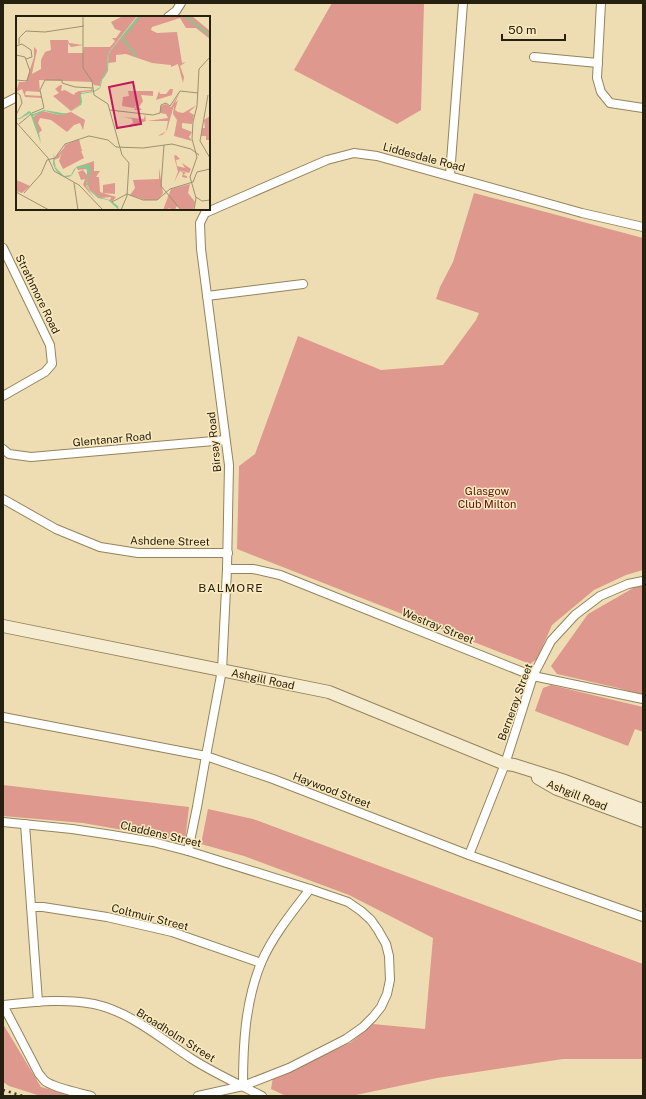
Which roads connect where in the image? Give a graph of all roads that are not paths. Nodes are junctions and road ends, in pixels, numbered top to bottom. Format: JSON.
{"nodes":[{"id":1,"x":181,"y":3,"type":"edge"},
{"id":2,"x":463,"y":3,"type":"edge"},
{"id":3,"x":602,"y":3,"type":"edge"},
{"id":4,"x":169,"y":16,"type":"edge"},
{"id":5,"x":534,"y":57,"type":"dead end"},
{"id":6,"x":598,"y":63,"type":"junction"},
{"id":7,"x":16,"y":98,"type":"edge"},
{"id":8,"x":3,"y":104,"type":"edge"},
{"id":9,"x":643,"y":108,"type":"edge"},
{"id":10,"x":450,"y":176,"type":"junction"},
{"id":11,"x":205,"y":213,"type":"joint"},
{"id":12,"x":643,"y":227,"type":"edge"},
{"id":13,"x":3,"y":248,"type":"edge"},
{"id":14,"x":303,"y":284,"type":"dead end"},
{"id":15,"x":207,"y":296,"type":"junction"},
{"id":16,"x":3,"y":396,"type":"edge"},
{"id":17,"x":225,"y":440,"type":"junction"},
{"id":18,"x":3,"y":449,"type":"edge"},
{"id":19,"x":3,"y":499,"type":"edge"},
{"id":20,"x":228,"y":553,"type":"junction"},
{"id":21,"x":227,"y":569,"type":"junction"},
{"id":22,"x":643,"y":581,"type":"edge"},
{"id":23,"x":3,"y":626,"type":"edge"},
{"id":24,"x":222,"y":670,"type":"junction"},
{"id":25,"x":534,"y":676,"type":"junction"},
{"id":26,"x":643,"y":699,"type":"edge"},
{"id":27,"x":3,"y":717,"type":"edge"},
{"id":28,"x":206,"y":756,"type":"junction"},
{"id":29,"x":509,"y":765,"type":"junction"},
{"id":30,"x":643,"y":810,"type":"edge"},
{"id":31,"x":643,"y":821,"type":"edge"},
{"id":32,"x":3,"y":822,"type":"edge"},
{"id":33,"x":25,"y":824,"type":"junction"},
{"id":34,"x":188,"y":851,"type":"junction"},
{"id":35,"x":469,"y":855,"type":"junction"},
{"id":36,"x":310,"y":889,"type":"junction"},
{"id":37,"x":31,"y":907,"type":"junction"},
{"id":38,"x":643,"y":917,"type":"edge"},
{"id":39,"x":261,"y":963,"type":"junction"},
{"id":40,"x":38,"y":1002,"type":"junction"},
{"id":41,"x":3,"y":1004,"type":"edge"},
{"id":42,"x":243,"y":1086,"type":"junction"},
{"id":43,"x":91,"y":1096,"type":"edge"},
{"id":44,"x":198,"y":1096,"type":"edge"},
{"id":45,"x":262,"y":1096,"type":"edge"}],
"edges":[{"from":1,"to":4,"type":"street"},
{"from":2,"to":10,"type":"street"},
{"from":3,"to":6,"type":"street"},
{"from":5,"to":6,"type":"street"},
{"from":6,"to":9,"type":"street"},
{"from":7,"to":8,"type":"street"},
{"from":10,"to":11,"type":"street","name":"Liddesdale Road"},
{"from":10,"to":12,"type":"street","name":"Liddesdale Road"},
{"from":11,"to":15,"type":"street","name":"Birsay Road"},
{"from":13,"to":16,"type":"street","name":"Strathmore Road"},
{"from":14,"to":15,"type":"street"},
{"from":15,"to":17,"type":"street","name":"Birsay Road"},
{"from":17,"to":18,"type":"street","name":"Glentanar Road"},
{"from":17,"to":20,"type":"street","name":"Birsay Road"},
{"from":19,"to":20,"type":"street","name":"Ashdene Street"},
{"from":20,"to":21,"type":"street","name":"Birsay Road"},
{"from":21,"to":24,"type":"street","name":"Birsay Road"},
{"from":21,"to":25,"type":"street","name":"Westray Street"},
{"from":22,"to":25,"type":"street","name":"Berneray Street"},
{"from":23,"to":24,"type":"street","name":"Ashgill Road"},
{"from":24,"to":28,"type":"street","name":"Birsay Road"},
{"from":24,"to":29,"type":"street","name":"Ashgill Road"},
{"from":25,"to":26,"type":"street","name":"Westray Street"},
{"from":25,"to":29,"type":"street","name":"Berneray Street"},
{"from":27,"to":28,"type":"street","name":"Haywood Street"},
{"from":28,"to":34,"type":"street","name":"Birsay Road"},
{"from":28,"to":35,"type":"street","name":"Haywood Street"},
{"from":29,"to":30,"type":"street","name":"Ashgill Road"},
{"from":29,"to":31,"type":"street","name":"Ashgill Road"},
{"from":29,"to":35,"type":"street","name":"Berneray Street"},
{"from":32,"to":33,"type":"street","name":"Claddens Street"},
{"from":33,"to":34,"type":"street","name":"Claddens Street"},
{"from":33,"to":37,"type":"street"},
{"from":34,"to":36,"type":"street","name":"Claddens Street"},
{"from":35,"to":38,"type":"street","name":"Haywood Street"},
{"from":36,"to":39,"type":"street"},
{"from":36,"to":42,"type":"street","name":"Claddens Street"},
{"from":37,"to":39,"type":"street","name":"Coltmuir Street"},
{"from":37,"to":40,"type":"street"},
{"from":39,"to":42,"type":"street"},
{"from":40,"to":41,"type":"street","name":"Broadholm Street"},
{"from":40,"to":42,"type":"street","name":"Broadholm Street"},
{"from":41,"to":43,"type":"street"},
{"from":42,"to":44,"type":"street","name":"Claddens Street"},
{"from":42,"to":45,"type":"street","name":"Broadholm Street"}]}
